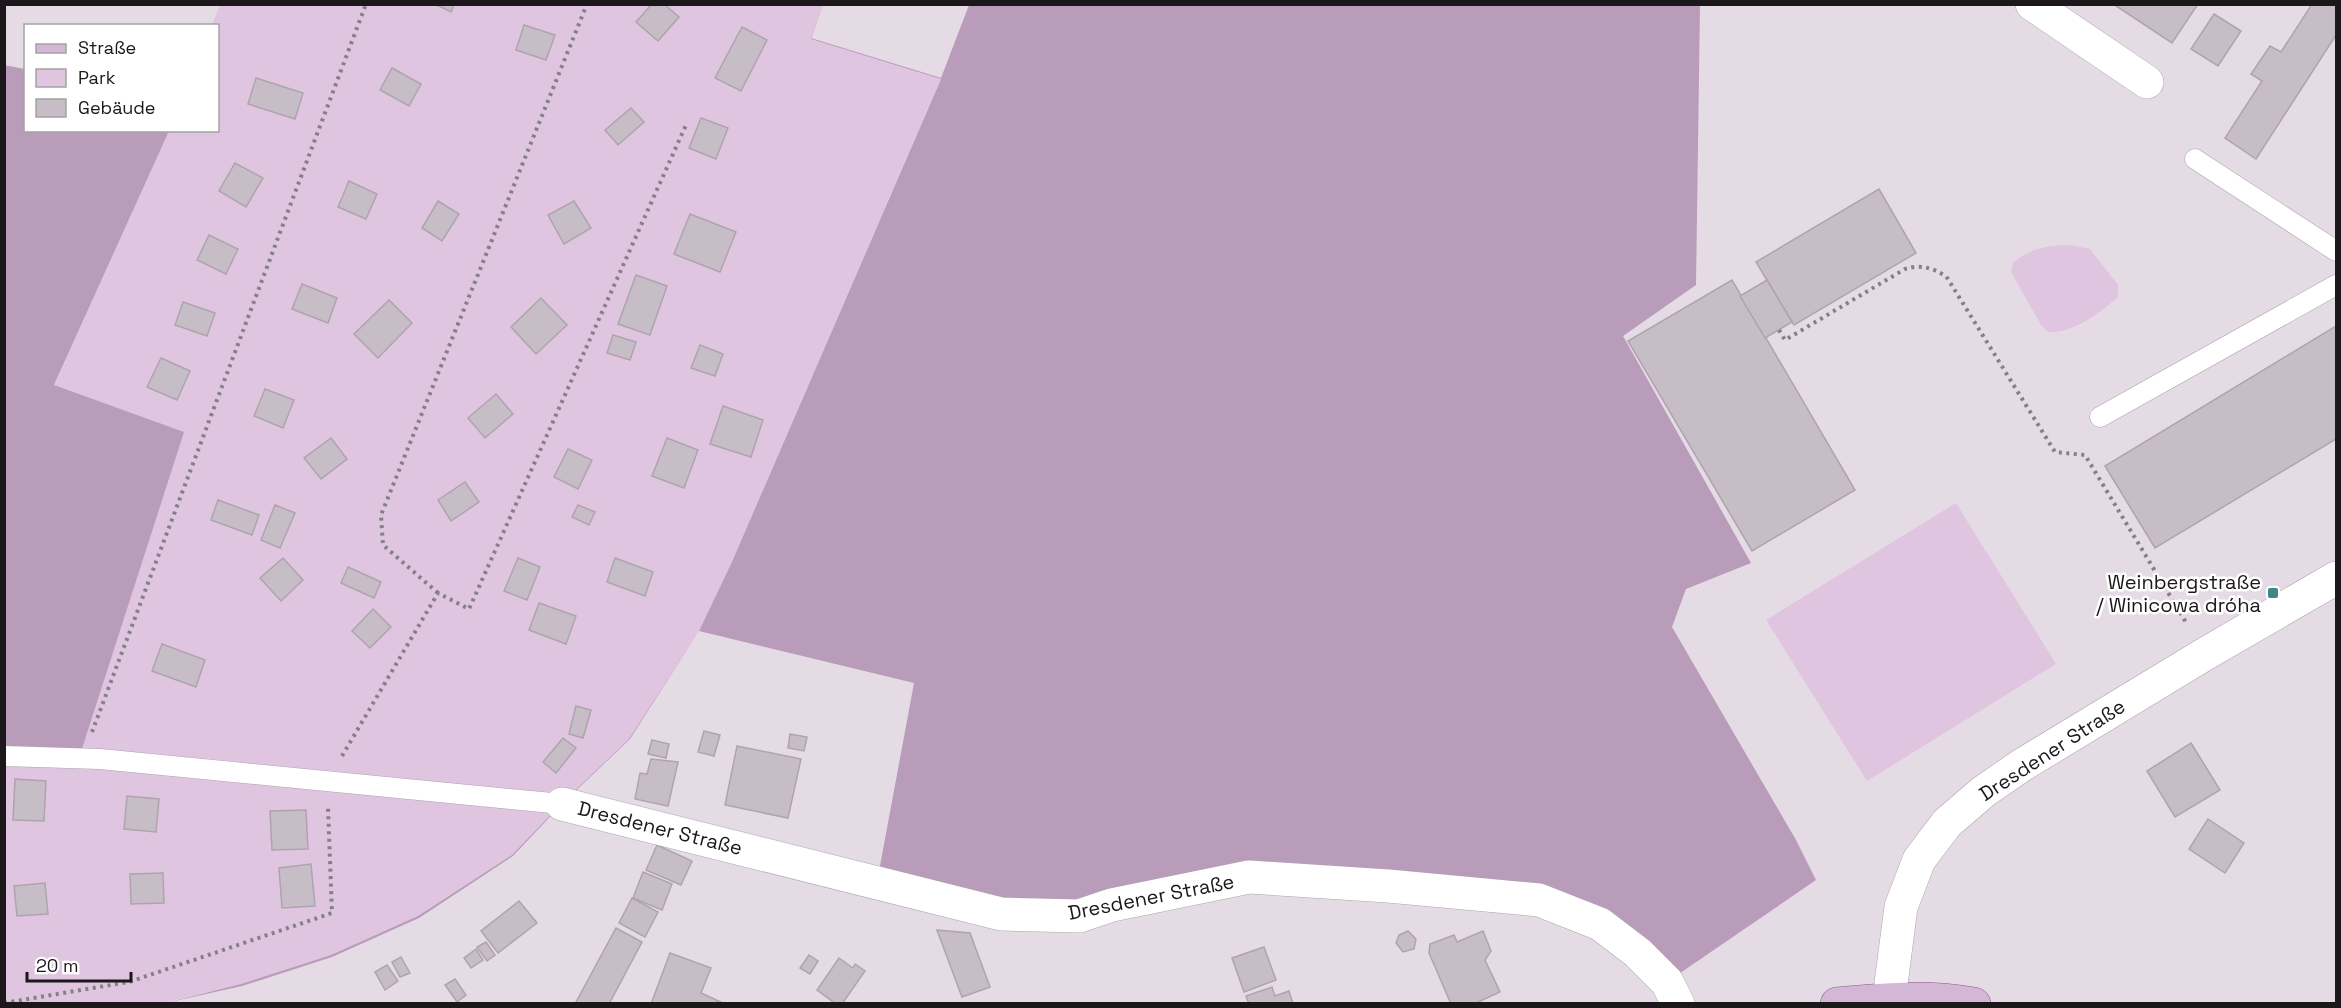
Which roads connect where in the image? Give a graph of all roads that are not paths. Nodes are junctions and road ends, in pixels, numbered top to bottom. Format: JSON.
{"nodes":[{"id":1,"x":2032,"y":4,"type":"edge"},
{"id":2,"x":2147,"y":82,"type":"dead end"},
{"id":3,"x":2194,"y":159,"type":"dead end"},
{"id":4,"x":2337,"y":251,"type":"edge"},
{"id":5,"x":2337,"y":285,"type":"edge"},
{"id":6,"x":2100,"y":417,"type":"dead end"},
{"id":7,"x":2337,"y":578,"type":"edge"},
{"id":8,"x":4,"y":756,"type":"edge"},
{"id":9,"x":562,"y":804,"type":"joint"},
{"id":10,"x":1889,"y":999,"type":"junction"},
{"id":11,"x":1678,"y":1004,"type":"edge"},
{"id":12,"x":1837,"y":1004,"type":"edge"},
{"id":13,"x":1974,"y":1004,"type":"edge"}],
"edges":[{"from":1,"to":2,"type":"street"},
{"from":3,"to":4,"type":"lane"},
{"from":5,"to":6,"type":"lane"},
{"from":7,"to":10,"type":"street","name":"Dresdener Straße"},
{"from":8,"to":9,"type":"lane"},
{"from":9,"to":11,"type":"street","name":"Dresdener Straße"},
{"from":10,"to":12,"type":"main road"},
{"from":10,"to":13,"type":"main road"}]}
